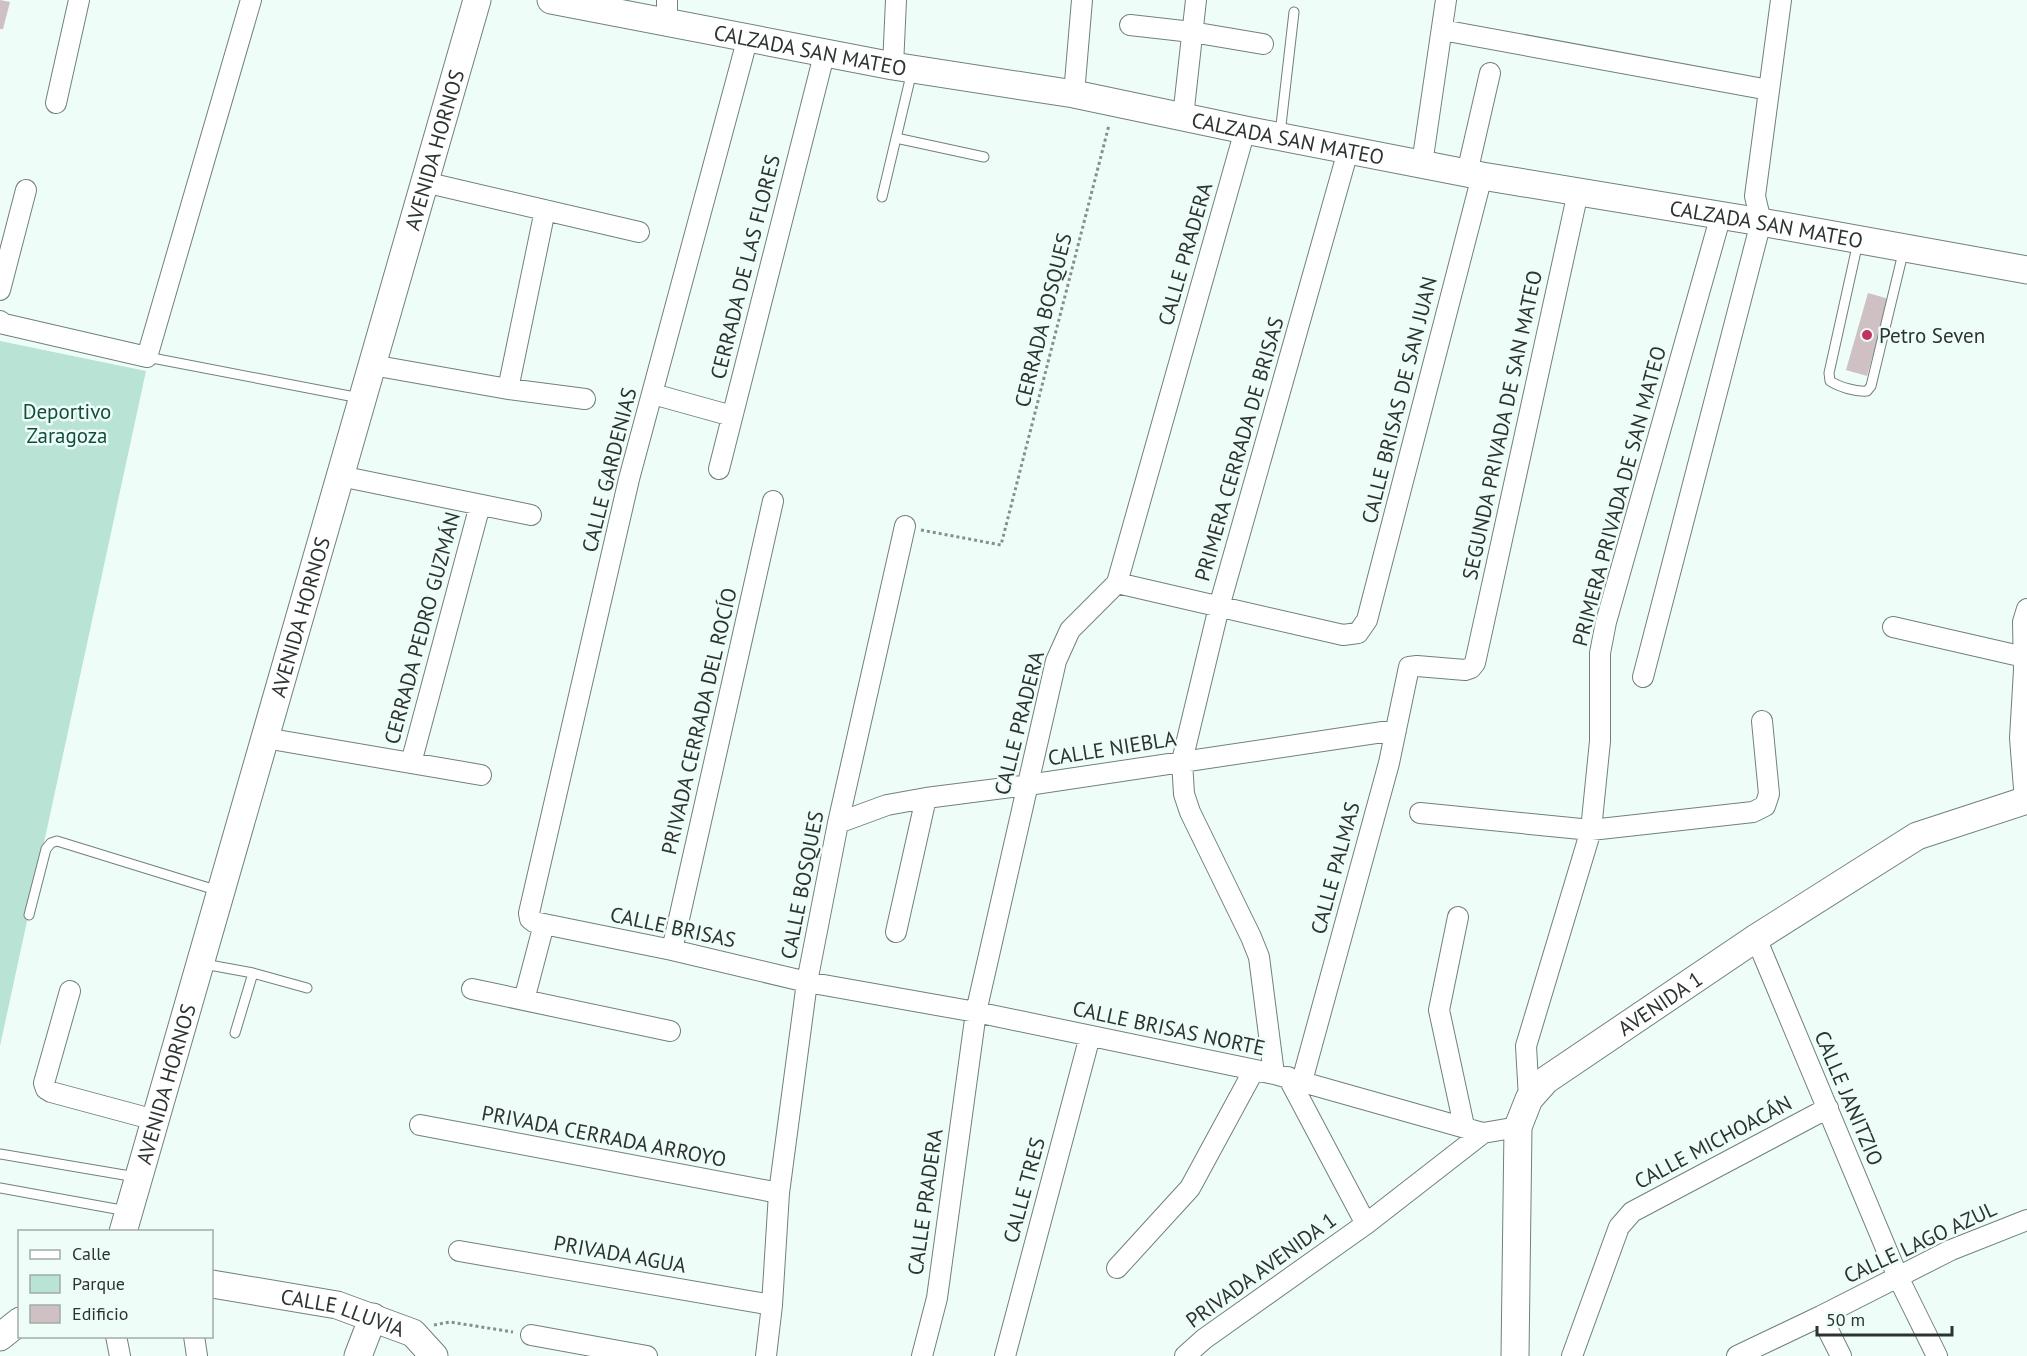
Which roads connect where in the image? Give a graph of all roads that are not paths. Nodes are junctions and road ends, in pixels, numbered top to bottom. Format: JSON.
{"nodes":[{"id":1,"x":79,"y":0,"type":"edge"},
{"id":2,"x":251,"y":0,"type":"edge"},
{"id":3,"x":477,"y":0,"type":"edge"},
{"id":4,"x":551,"y":0,"type":"edge"},
{"id":5,"x":896,"y":0,"type":"edge"},
{"id":6,"x":1082,"y":0,"type":"edge"},
{"id":7,"x":1196,"y":0,"type":"edge"},
{"id":8,"x":1446,"y":0,"type":"edge"},
{"id":9,"x":1781,"y":0,"type":"edge"},
{"id":10,"x":586,"y":4,"type":"edge"},
{"id":11,"x":667,"y":11,"type":"edge"},
{"id":12,"x":1294,"y":12,"type":"dead end"},
{"id":13,"x":1130,"y":25,"type":"dead end"},
{"id":14,"x":1442,"y":30,"type":"junction"},
{"id":15,"x":1192,"y":32,"type":"junction"},
{"id":16,"x":748,"y":37,"type":"junction"},
{"id":17,"x":1263,"y":44,"type":"dead end"},
{"id":18,"x":825,"y":51,"type":"junction"},
{"id":19,"x":903,"y":67,"type":"junction"},
{"id":20,"x":1490,"y":73,"type":"dead end"},
{"id":21,"x":1769,"y":90,"type":"junction"},
{"id":22,"x":1074,"y":94,"type":"junction"},
{"id":23,"x":56,"y":103,"type":"dead end"},
{"id":24,"x":1182,"y":117,"type":"junction"},
{"id":25,"x":1245,"y":130,"type":"junction"},
{"id":26,"x":1280,"y":136,"type":"junction"},
{"id":27,"x":896,"y":138,"type":"junction"},
{"id":28,"x":1348,"y":151,"type":"junction"},
{"id":29,"x":984,"y":157,"type":"dead end"},
{"id":30,"x":1422,"y":164,"type":"junction"},
{"id":31,"x":1475,"y":174,"type":"junction"},
{"id":32,"x":424,"y":182,"type":"junction"},
{"id":33,"x":27,"y":190,"type":"dead end"},
{"id":34,"x":1578,"y":192,"type":"junction"},
{"id":35,"x":882,"y":197,"type":"dead end"},
{"id":36,"x":545,"y":210,"type":"junction"},
{"id":37,"x":1721,"y":215,"type":"junction"},
{"id":38,"x":1761,"y":222,"type":"junction"},
{"id":39,"x":639,"y":232,"type":"dead end"},
{"id":40,"x":1859,"y":240,"type":"junction"},
{"id":41,"x":1904,"y":248,"type":"junction"},
{"id":42,"x":2027,"y":270,"type":"edge"},
{"id":43,"x":0,"y":290,"type":"edge"},
{"id":44,"x":0,"y":321,"type":"edge"},
{"id":45,"x":147,"y":357,"type":"junction"},
{"id":46,"x":372,"y":365,"type":"junction"},
{"id":47,"x":508,"y":388,"type":"junction"},
{"id":48,"x":653,"y":394,"type":"junction"},
{"id":49,"x":362,"y":399,"type":"junction"},
{"id":50,"x":585,"y":399,"type":"dead end"},
{"id":51,"x":732,"y":416,"type":"junction"},
{"id":52,"x":718,"y":469,"type":"dead end"},
{"id":53,"x":340,"y":476,"type":"junction"},
{"id":54,"x":773,"y":501,"type":"dead end"},
{"id":55,"x":480,"y":505,"type":"junction"},
{"id":56,"x":531,"y":515,"type":"dead end"},
{"id":57,"x":905,"y":526,"type":"road end"},
{"id":58,"x":1117,"y":583,"type":"junction"},
{"id":59,"x":1219,"y":607,"type":"junction"},
{"id":60,"x":2026,"y":610,"type":"edge"},
{"id":61,"x":1893,"y":627,"type":"dead end"},
{"id":62,"x":2024,"y":657,"type":"junction"},
{"id":63,"x":1409,"y":667,"type":"joint"},
{"id":64,"x":1643,"y":677,"type":"dead end"},
{"id":65,"x":1762,"y":721,"type":"dead end"},
{"id":66,"x":1396,"y":730,"type":"junction"},
{"id":67,"x":265,"y":738,"type":"junction"},
{"id":68,"x":1182,"y":761,"type":"junction"},
{"id":69,"x":411,"y":763,"type":"junction"},
{"id":70,"x":481,"y":775,"type":"dead end"},
{"id":71,"x":1028,"y":785,"type":"junction"},
{"id":72,"x":926,"y":798,"type":"junction"},
{"id":73,"x":2026,"y":801,"type":"edge"},
{"id":74,"x":1420,"y":813,"type":"dead end"},
{"id":75,"x":838,"y":823,"type":"junction"},
{"id":76,"x":1591,"y":830,"type":"junction"},
{"id":77,"x":221,"y":891,"type":"junction"},
{"id":78,"x":29,"y":915,"type":"dead end"},
{"id":79,"x":1458,"y":917,"type":"dead end"},
{"id":80,"x":537,"y":921,"type":"junction"},
{"id":81,"x":896,"y":932,"type":"dead end"},
{"id":82,"x":1756,"y":938,"type":"junction"},
{"id":83,"x":672,"y":950,"type":"junction"},
{"id":84,"x":200,"y":963,"type":"junction"},
{"id":85,"x":253,"y":973,"type":"junction"},
{"id":86,"x":807,"y":982,"type":"junction"},
{"id":87,"x":307,"y":988,"type":"dead end"},
{"id":88,"x":472,"y":989,"type":"dead end"},
{"id":89,"x":70,"y":991,"type":"dead end"},
{"id":90,"x":524,"y":1000,"type":"junction"},
{"id":91,"x":976,"y":1012,"type":"junction"},
{"id":92,"x":670,"y":1031,"type":"dead end"},
{"id":93,"x":235,"y":1033,"type":"dead end"},
{"id":94,"x":1090,"y":1036,"type":"junction"},
{"id":95,"x":1254,"y":1070,"type":"junction"},
{"id":96,"x":1288,"y":1078,"type":"junction"},
{"id":97,"x":1529,"y":1099,"type":"junction"},
{"id":98,"x":1828,"y":1108,"type":"junction"},
{"id":99,"x":155,"y":1120,"type":"junction"},
{"id":100,"x":420,"y":1125,"type":"dead end"},
{"id":101,"x":1464,"y":1126,"type":"junction"},
{"id":102,"x":1518,"y":1127,"type":"junction"},
{"id":103,"x":1483,"y":1133,"type":"junction"},
{"id":104,"x":0,"y":1154,"type":"edge"},
{"id":105,"x":138,"y":1178,"type":"junction"},
{"id":106,"x":0,"y":1188,"type":"edge"},
{"id":107,"x":779,"y":1193,"type":"junction"},
{"id":108,"x":2027,"y":1220,"type":"edge"},
{"id":109,"x":126,"y":1221,"type":"edge"},
{"id":110,"x":1366,"y":1224,"type":"junction"},
{"id":111,"x":459,"y":1251,"type":"dead end"},
{"id":112,"x":1117,"y":1269,"type":"dead end"},
{"id":113,"x":1898,"y":1277,"type":"junction"},
{"id":114,"x":213,"y":1284,"type":"edge"},
{"id":115,"x":772,"y":1305,"type":"junction"},
{"id":116,"x":1821,"y":1316,"type":"junction"},
{"id":117,"x":373,"y":1317,"type":"junction"},
{"id":118,"x":18,"y":1324,"type":"edge"},
{"id":119,"x":531,"y":1335,"type":"road end"},
{"id":120,"x":0,"y":1337,"type":"edge"},
{"id":121,"x":116,"y":1338,"type":"edge"},
{"id":122,"x":194,"y":1338,"type":"edge"},
{"id":123,"x":120,"y":1356,"type":"edge"},
{"id":124,"x":197,"y":1356,"type":"edge"},
{"id":125,"x":358,"y":1356,"type":"edge"},
{"id":126,"x":435,"y":1356,"type":"edge"},
{"id":127,"x":647,"y":1356,"type":"edge"},
{"id":128,"x":766,"y":1356,"type":"edge"},
{"id":129,"x":922,"y":1356,"type":"edge"},
{"id":130,"x":1005,"y":1356,"type":"edge"},
{"id":131,"x":1185,"y":1356,"type":"edge"},
{"id":132,"x":1515,"y":1356,"type":"edge"},
{"id":133,"x":1572,"y":1356,"type":"edge"},
{"id":134,"x":1737,"y":1356,"type":"edge"},
{"id":135,"x":1841,"y":1356,"type":"edge"},
{"id":136,"x":1937,"y":1356,"type":"edge"}],
"edges":[{"from":1,"to":23,"type":"street"},
{"from":2,"to":45,"type":"street"},
{"from":3,"to":32,"type":"street","name":"AVENIDA HORNOS"},
{"from":4,"to":10,"type":"street","name":"CALZADA SAN MATEO"},
{"from":5,"to":19,"type":"street"},
{"from":6,"to":22,"type":"street"},
{"from":7,"to":15,"type":"street"},
{"from":8,"to":14,"type":"street"},
{"from":9,"to":21,"type":"street"},
{"from":10,"to":11,"type":"street","name":"CALZADA SAN MATEO"},
{"from":11,"to":16,"type":"street","name":"CALZADA SAN MATEO"},
{"from":12,"to":26,"type":"lane"},
{"from":13,"to":15,"type":"street"},
{"from":14,"to":21,"type":"street"},
{"from":14,"to":30,"type":"street"},
{"from":15,"to":17,"type":"street"},
{"from":15,"to":24,"type":"street"},
{"from":16,"to":18,"type":"street","name":"CALZADA SAN MATEO"},
{"from":16,"to":48,"type":"street","name":"CALLE GARDENIAS"},
{"from":18,"to":19,"type":"street","name":"CALZADA SAN MATEO"},
{"from":18,"to":51,"type":"street","name":"CERRADA DE LAS FLORES"},
{"from":19,"to":22,"type":"street","name":"CALZADA SAN MATEO"},
{"from":19,"to":27,"type":"lane"},
{"from":20,"to":31,"type":"street","name":"CALLE BRISAS DE SAN JUAN"},
{"from":21,"to":38,"type":"street"},
{"from":22,"to":24,"type":"street","name":"CALZADA SAN MATEO"},
{"from":24,"to":25,"type":"street","name":"CALZADA SAN MATEO"},
{"from":25,"to":26,"type":"street","name":"CALZADA SAN MATEO"},
{"from":25,"to":58,"type":"street","name":"CALLE PRADERA"},
{"from":26,"to":28,"type":"street","name":"CALZADA SAN MATEO"},
{"from":27,"to":29,"type":"lane"},
{"from":27,"to":35,"type":"lane"},
{"from":28,"to":30,"type":"street","name":"CALZADA SAN MATEO"},
{"from":28,"to":59,"type":"street","name":"PRIMERA CERRADA DE BRISAS"},
{"from":30,"to":31,"type":"street","name":"CALZADA SAN MATEO"},
{"from":31,"to":34,"type":"street","name":"CALZADA SAN MATEO"},
{"from":31,"to":59,"type":"street","name":"CALLE BRISAS DE SAN JUAN"},
{"from":32,"to":36,"type":"street"},
{"from":32,"to":46,"type":"street","name":"AVENIDA HORNOS"},
{"from":33,"to":43,"type":"street"},
{"from":34,"to":37,"type":"street","name":"CALZADA SAN MATEO"},
{"from":34,"to":63,"type":"street","name":"SEGUNDA PRIVADA DE SAN MATEO"},
{"from":36,"to":39,"type":"street"},
{"from":36,"to":47,"type":"street"},
{"from":37,"to":38,"type":"street","name":"CALZADA SAN MATEO"},
{"from":37,"to":76,"type":"street","name":"PRIMERA PRIVADA DE SAN MATEO"},
{"from":38,"to":40,"type":"street","name":"CALZADA SAN MATEO"},
{"from":38,"to":64,"type":"street"},
{"from":40,"to":41,"type":"street","name":"CALZADA SAN MATEO"},
{"from":40,"to":41,"type":"lane"},
{"from":41,"to":42,"type":"street","name":"CALZADA SAN MATEO"},
{"from":44,"to":45,"type":"street"},
{"from":45,"to":49,"type":"lane"},
{"from":46,"to":47,"type":"street"},
{"from":46,"to":49,"type":"street","name":"AVENIDA HORNOS"},
{"from":47,"to":50,"type":"street"},
{"from":48,"to":51,"type":"street","name":"CERRADA DE LAS FLORES"},
{"from":48,"to":80,"type":"street","name":"CALLE GARDENIAS"},
{"from":49,"to":53,"type":"street","name":"AVENIDA HORNOS"},
{"from":51,"to":52,"type":"street"},
{"from":53,"to":55,"type":"street"},
{"from":53,"to":67,"type":"street","name":"AVENIDA HORNOS"},
{"from":54,"to":83,"type":"street","name":"PRIVADA CERRADA DEL ROCÍO"},
{"from":55,"to":56,"type":"street"},
{"from":55,"to":69,"type":"street","name":"CERRADA PEDRO GUZMÁN"},
{"from":57,"to":75,"type":"street","name":"CALLE BOSQUES"},
{"from":58,"to":59,"type":"street"},
{"from":58,"to":71,"type":"street","name":"CALLE PRADERA"},
{"from":59,"to":68,"type":"street","name":"PRIMERA CERRADA DE BRISAS"},
{"from":60,"to":62,"type":"street"},
{"from":61,"to":62,"type":"street"},
{"from":62,"to":73,"type":"street"},
{"from":63,"to":66,"type":"street","name":"CALLE PALMAS"},
{"from":65,"to":76,"type":"street"},
{"from":66,"to":68,"type":"street","name":"CALLE NIEBLA"},
{"from":66,"to":96,"type":"street","name":"CALLE PALMAS"},
{"from":67,"to":69,"type":"street"},
{"from":67,"to":77,"type":"street","name":"AVENIDA HORNOS"},
{"from":68,"to":71,"type":"street","name":"CALLE NIEBLA"},
{"from":68,"to":96,"type":"street","name":"PRIMERA CERRADA DE BRISAS"},
{"from":69,"to":70,"type":"street"},
{"from":71,"to":72,"type":"street","name":"CALLE NIEBLA"},
{"from":71,"to":91,"type":"street","name":"CALLE PRADERA"},
{"from":72,"to":75,"type":"street","name":"CALLE NIEBLA"},
{"from":72,"to":81,"type":"street"},
{"from":73,"to":82,"type":"street","name":"AVENIDA 1"},
{"from":74,"to":76,"type":"street"},
{"from":75,"to":86,"type":"street","name":"CALLE BOSQUES"},
{"from":76,"to":97,"type":"street","name":"PRIMERA PRIVADA DE SAN MATEO"},
{"from":77,"to":78,"type":"lane"},
{"from":77,"to":84,"type":"street","name":"AVENIDA HORNOS"},
{"from":79,"to":101,"type":"street"},
{"from":80,"to":83,"type":"street","name":"CALLE BRISAS"},
{"from":80,"to":90,"type":"street","name":"CALLE GARDENIAS"},
{"from":82,"to":97,"type":"street","name":"AVENIDA 1"},
{"from":82,"to":98,"type":"street","name":"CALLE JANITZIO"},
{"from":83,"to":86,"type":"street","name":"CALLE BRISAS"},
{"from":84,"to":85,"type":"lane"},
{"from":84,"to":99,"type":"street","name":"AVENIDA HORNOS"},
{"from":85,"to":87,"type":"lane"},
{"from":85,"to":93,"type":"lane"},
{"from":86,"to":91,"type":"street","name":"CALLE BRISAS NORTE"},
{"from":86,"to":107,"type":"street","name":"CALLE BOSQUES"},
{"from":88,"to":90,"type":"street"},
{"from":89,"to":99,"type":"street"},
{"from":90,"to":92,"type":"street"},
{"from":91,"to":94,"type":"street","name":"CALLE BRISAS NORTE"},
{"from":91,"to":129,"type":"street","name":"CALLE PRADERA"},
{"from":94,"to":95,"type":"street","name":"CALLE BRISAS NORTE"},
{"from":94,"to":130,"type":"street","name":"CALLE TRES"},
{"from":95,"to":96,"type":"street","name":"CALLE BRISAS NORTE"},
{"from":95,"to":112,"type":"street"},
{"from":96,"to":101,"type":"street","name":"CALLE BRISAS NORTE"},
{"from":96,"to":110,"type":"street"},
{"from":97,"to":102,"type":"street","name":"AVENIDA 1"},
{"from":98,"to":113,"type":"street","name":"CALLE JANITZIO"},
{"from":98,"to":133,"type":"street","name":"CALLE MICHOACÁN"},
{"from":99,"to":105,"type":"street","name":"AVENIDA HORNOS"},
{"from":100,"to":107,"type":"street","name":"PRIVADA CERRADA ARROYO"},
{"from":101,"to":103,"type":"street","name":"CALLE BRISAS NORTE"},
{"from":102,"to":103,"type":"street","name":"CALLE BRISAS NORTE"},
{"from":102,"to":132,"type":"street","name":"AVENIDA 1"},
{"from":103,"to":110,"type":"street","name":"PRIVADA AVENIDA 1"},
{"from":104,"to":105,"type":"lane"},
{"from":105,"to":109,"type":"street","name":"AVENIDA HORNOS"},
{"from":106,"to":109,"type":"lane"},
{"from":107,"to":115,"type":"street","name":"CALLE BOSQUES"},
{"from":108,"to":113,"type":"street","name":"CALLE LAGO AZUL"},
{"from":110,"to":131,"type":"street","name":"PRIVADA AVENIDA 1"},
{"from":111,"to":115,"type":"street","name":"PRIVADA AGUA"},
{"from":113,"to":116,"type":"street","name":"CALLE LAGO AZUL"},
{"from":113,"to":136,"type":"street","name":"CALLE JANITZIO"},
{"from":114,"to":117,"type":"street","name":"CALLE LLUVIA"},
{"from":115,"to":128,"type":"street","name":"CALLE BOSQUES"},
{"from":116,"to":134,"type":"street","name":"CALLE LAGO AZUL"},
{"from":116,"to":135,"type":"street"},
{"from":117,"to":125,"type":"street"},
{"from":117,"to":126,"type":"street","name":"CALLE LLUVIA"},
{"from":118,"to":120,"type":"street"},
{"from":119,"to":127,"type":"street"},
{"from":121,"to":123,"type":"street"},
{"from":122,"to":124,"type":"street"}]}
